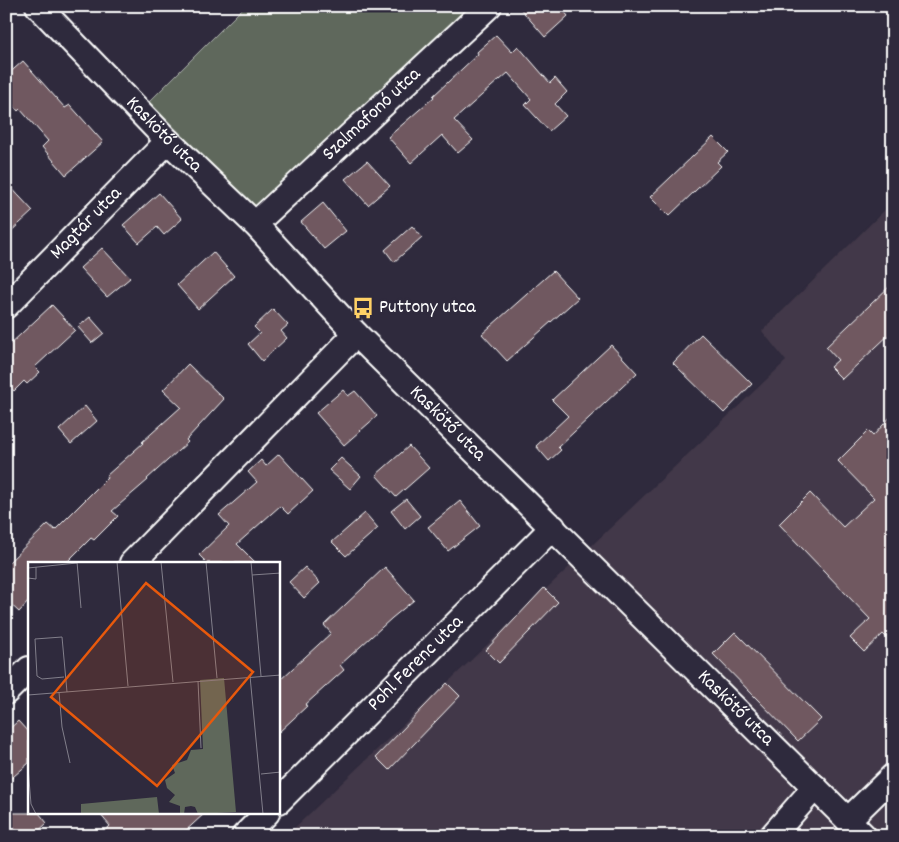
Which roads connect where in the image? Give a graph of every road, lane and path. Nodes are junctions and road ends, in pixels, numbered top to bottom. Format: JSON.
{"nodes":[{"id":1,"x":38,"y":6,"type":"edge"},
{"id":2,"x":489,"y":6,"type":"edge"},
{"id":3,"x":168,"y":141,"type":"junction"},
{"id":4,"x":255,"y":224,"type":"junction"},
{"id":5,"x":6,"y":306,"type":"edge"},
{"id":6,"x":356,"y":334,"type":"junction"},
{"id":7,"x":553,"y":527,"type":"junction"},
{"id":8,"x":133,"y":562,"type":"edge"},
{"id":9,"x":28,"y":670,"type":"edge"},
{"id":10,"x":6,"y":692,"type":"edge"},
{"id":11,"x":893,"y":776,"type":"edge"},
{"id":12,"x":815,"y":787,"type":"junction"},
{"id":13,"x":280,"y":800,"type":"edge"},
{"id":14,"x":265,"y":814,"type":"edge"},
{"id":15,"x":856,"y":828,"type":"edge"},
{"id":16,"x":244,"y":836,"type":"edge"},
{"id":17,"x":772,"y":836,"type":"edge"}],
"edges":[{"from":1,"to":3,"type":"street","name":"Kaskötő utca"},
{"from":2,"to":4,"type":"street","name":"Szalmafonó utca"},
{"from":3,"to":4,"type":"street","name":"Kaskötő utca"},
{"from":3,"to":5,"type":"street","name":"Magtár utca"},
{"from":4,"to":6,"type":"street","name":"Kaskötő utca"},
{"from":6,"to":7,"type":"street","name":"Kaskötő utca"},
{"from":6,"to":8,"type":"street"},
{"from":7,"to":12,"type":"street","name":"Kaskötő utca"},
{"from":7,"to":13,"type":"street","name":"Pohl Ferenc utca"},
{"from":9,"to":10,"type":"street"},
{"from":11,"to":15,"type":"street"},
{"from":12,"to":15,"type":"street","name":"Kaskötő utca"},
{"from":12,"to":17,"type":"street"},
{"from":14,"to":16,"type":"street"}]}
